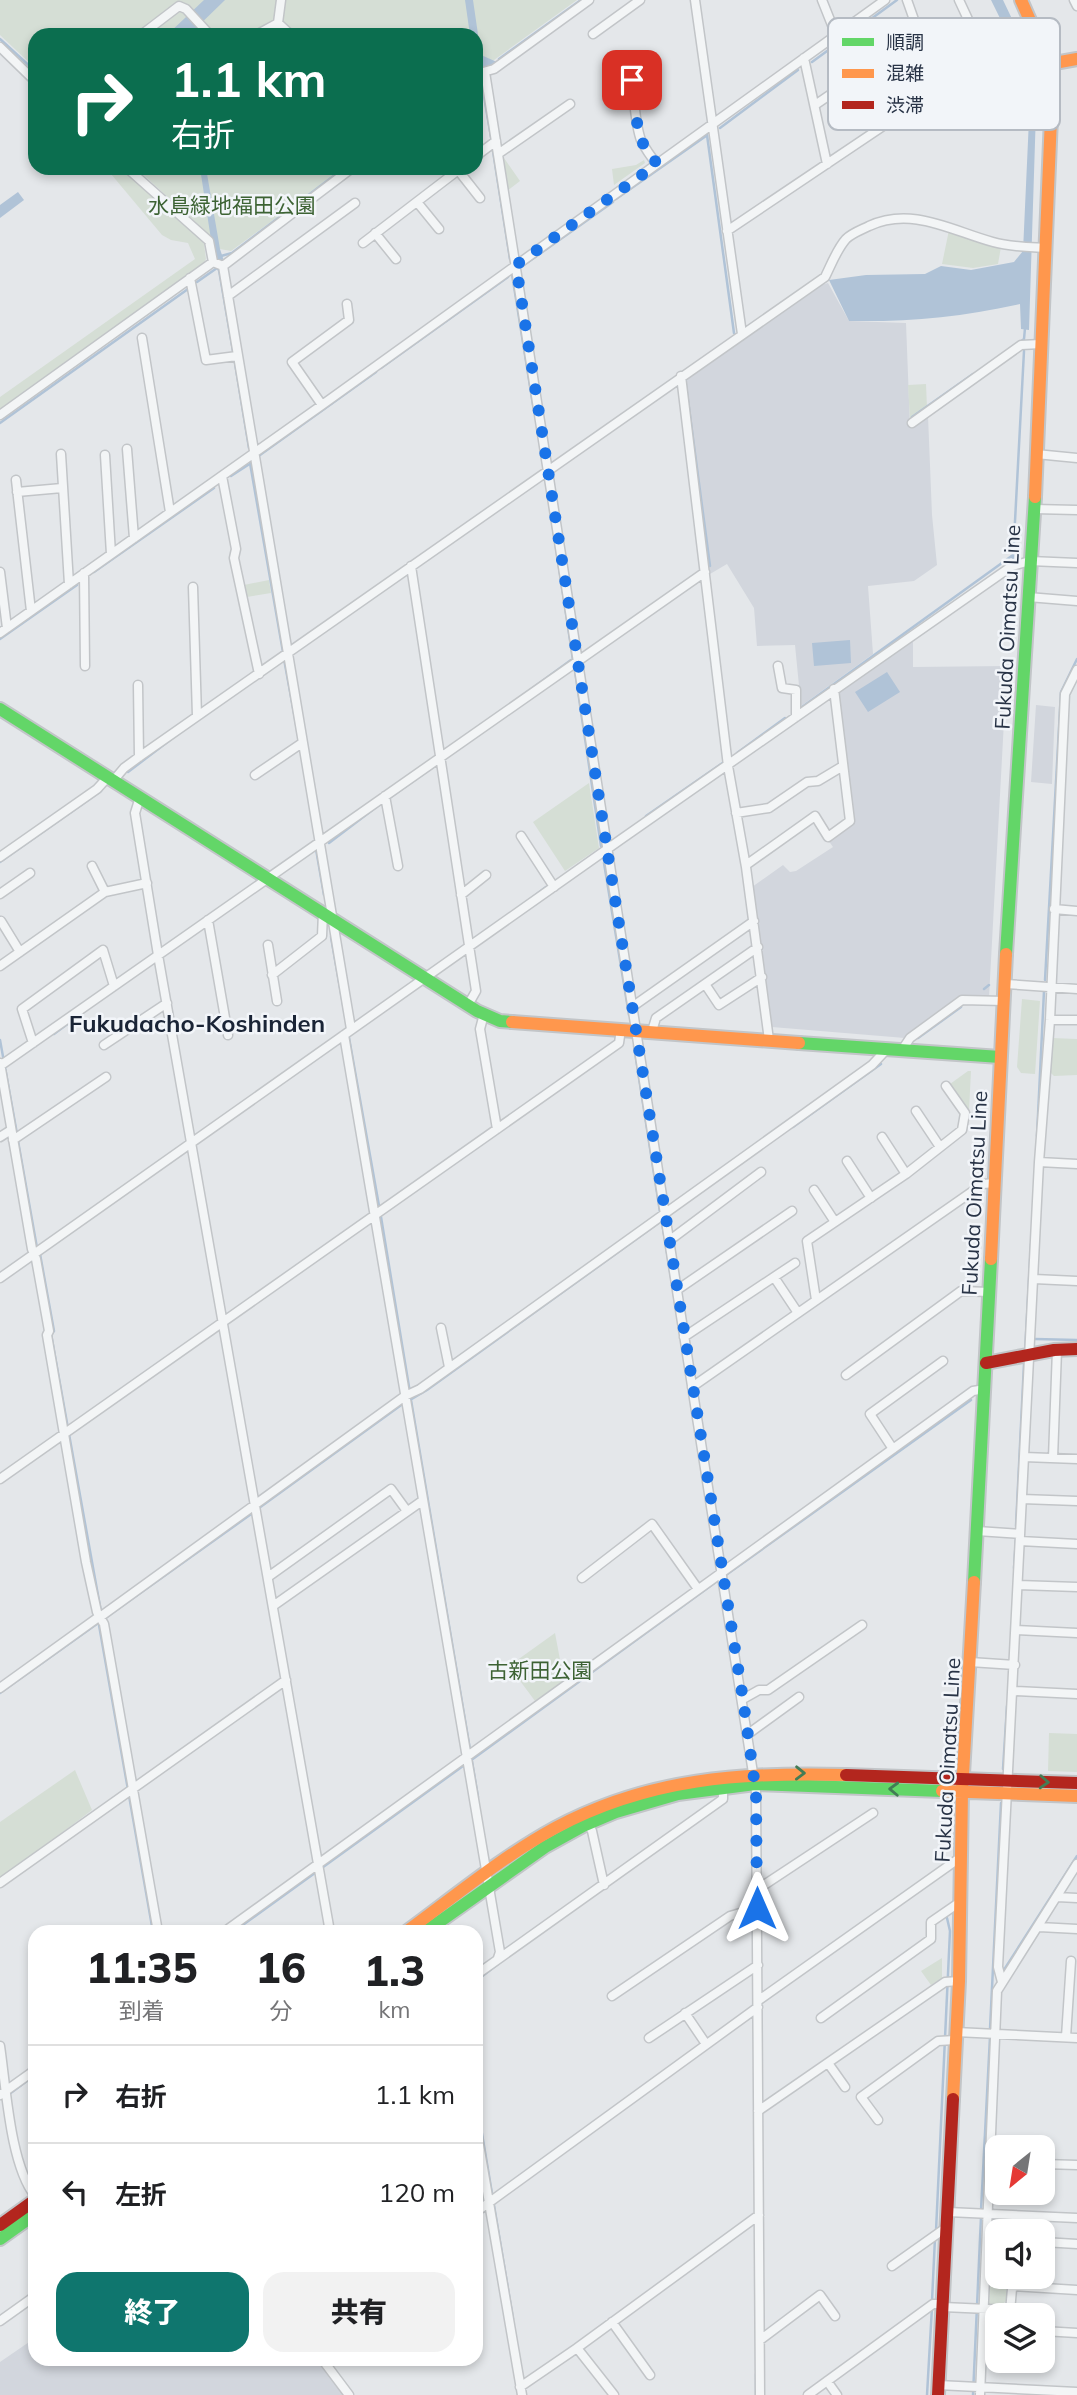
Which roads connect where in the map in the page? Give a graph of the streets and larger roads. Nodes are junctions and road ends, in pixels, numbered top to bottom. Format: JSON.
{"nodes":[{"id":1,"x":281,"y":0,"type":"edge"},
{"id":2,"x":589,"y":0,"type":"edge"},
{"id":3,"x":640,"y":0,"type":"edge"},
{"id":4,"x":695,"y":0,"type":"edge"},
{"id":5,"x":822,"y":0,"type":"edge"},
{"id":6,"x":907,"y":0,"type":"edge"},
{"id":7,"x":959,"y":0,"type":"edge"},
{"id":8,"x":1021,"y":0,"type":"edge"},
{"id":9,"x":1074,"y":0,"type":"edge"},
{"id":10,"x":882,"y":1,"type":"edge"},
{"id":11,"x":1077,"y":6,"type":"edge"},
{"id":12,"x":829,"y":18,"type":"edge"},
{"id":13,"x":859,"y":18,"type":"edge"},
{"id":14,"x":913,"y":18,"type":"edge"},
{"id":15,"x":967,"y":18,"type":"edge"},
{"id":16,"x":1030,"y":18,"type":"edge"},
{"id":17,"x":278,"y":23,"type":"junction"},
{"id":18,"x":150,"y":28,"type":"edge"},
{"id":19,"x":204,"y":28,"type":"edge"},
{"id":20,"x":269,"y":28,"type":"edge"},
{"id":21,"x":283,"y":28,"type":"edge"},
{"id":22,"x":593,"y":34,"type":"dead end"},
{"id":23,"x":828,"y":41,"type":"edge"},
{"id":24,"x":2,"y":51,"type":"edge"},
{"id":25,"x":804,"y":58,"type":"junction"},
{"id":26,"x":483,"y":72,"type":"edge"},
{"id":27,"x":28,"y":75,"type":"edge"},
{"id":28,"x":632,"y":80,"type":"dead end"},
{"id":29,"x":483,"y":86,"type":"edge"},
{"id":30,"x":828,"y":96,"type":"edge"},
{"id":31,"x":570,"y":104,"type":"dead end"},
{"id":32,"x":815,"y":105,"type":"junction"},
{"id":33,"x":712,"y":125,"type":"junction"},
{"id":34,"x":877,"y":130,"type":"edge"},
{"id":35,"x":1051,"y":130,"type":"edge"},
{"id":36,"x":496,"y":141,"type":"junction"},
{"id":37,"x":483,"y":151,"type":"edge"},
{"id":38,"x":498,"y":154,"type":"junction"},
{"id":39,"x":657,"y":164,"type":"junction"},
{"id":40,"x":827,"y":164,"type":"junction"},
{"id":41,"x":135,"y":175,"type":"edge"},
{"id":42,"x":343,"y":175,"type":"edge"},
{"id":43,"x":451,"y":175,"type":"edge"},
{"id":44,"x":463,"y":175,"type":"edge"},
{"id":45,"x":480,"y":198,"type":"dead end"},
{"id":46,"x":417,"y":202,"type":"junction"},
{"id":47,"x":355,"y":203,"type":"dead end"},
{"id":48,"x":439,"y":229,"type":"dead end"},
{"id":49,"x":727,"y":231,"type":"junction"},
{"id":50,"x":375,"y":233,"type":"junction"},
{"id":51,"x":363,"y":243,"type":"dead end"},
{"id":52,"x":1046,"y":248,"type":"junction"},
{"id":53,"x":396,"y":259,"type":"dead end"},
{"id":54,"x":213,"y":262,"type":"junction"},
{"id":55,"x":516,"y":265,"type":"junction"},
{"id":56,"x":223,"y":266,"type":"junction"},
{"id":57,"x":190,"y":278,"type":"junction"},
{"id":58,"x":228,"y":296,"type":"junction"},
{"id":59,"x":348,"y":304,"type":"dead end"},
{"id":60,"x":742,"y":334,"type":"junction"},
{"id":61,"x":142,"y":338,"type":"dead end"},
{"id":62,"x":1041,"y":344,"type":"junction"},
{"id":63,"x":237,"y":356,"type":"junction"},
{"id":64,"x":681,"y":376,"type":"junction"},
{"id":65,"x":322,"y":405,"type":"junction"},
{"id":66,"x":0,"y":415,"type":"edge"},
{"id":67,"x":912,"y":423,"type":"dead end"},
{"id":68,"x":127,"y":449,"type":"dead end"},
{"id":69,"x":253,"y":453,"type":"junction"},
{"id":70,"x":61,"y":454,"type":"dead end"},
{"id":71,"x":1037,"y":454,"type":"junction"},
{"id":72,"x":105,"y":455,"type":"dead end"},
{"id":73,"x":1077,"y":458,"type":"edge"},
{"id":74,"x":547,"y":470,"type":"junction"},
{"id":75,"x":222,"y":475,"type":"junction"},
{"id":76,"x":16,"y":480,"type":"dead end"},
{"id":77,"x":62,"y":488,"type":"junction"},
{"id":78,"x":17,"y":492,"type":"junction"},
{"id":79,"x":1034,"y":509,"type":"junction"},
{"id":80,"x":1077,"y":510,"type":"edge"},
{"id":81,"x":170,"y":512,"type":"junction"},
{"id":82,"x":134,"y":538,"type":"junction"},
{"id":83,"x":111,"y":554,"type":"junction"},
{"id":84,"x":1030,"y":561,"type":"junction"},
{"id":85,"x":1077,"y":563,"type":"edge"},
{"id":86,"x":411,"y":566,"type":"junction"},
{"id":87,"x":0,"y":572,"type":"edge"},
{"id":88,"x":705,"y":572,"type":"junction"},
{"id":89,"x":84,"y":573,"type":"junction"},
{"id":90,"x":69,"y":584,"type":"junction"},
{"id":91,"x":193,"y":587,"type":"dead end"},
{"id":92,"x":1028,"y":597,"type":"junction"},
{"id":93,"x":1077,"y":601,"type":"edge"},
{"id":94,"x":31,"y":611,"type":"junction"},
{"id":95,"x":3,"y":630,"type":"edge"},
{"id":96,"x":288,"y":653,"type":"junction"},
{"id":97,"x":578,"y":662,"type":"junction"},
{"id":98,"x":85,"y":666,"type":"dead end"},
{"id":99,"x":778,"y":667,"type":"dead end"},
{"id":100,"x":1077,"y":670,"type":"edge"},
{"id":101,"x":258,"y":674,"type":"junction"},
{"id":102,"x":138,"y":685,"type":"dead end"},
{"id":103,"x":834,"y":690,"type":"junction"},
{"id":104,"x":0,"y":709,"type":"edge"},
{"id":105,"x":197,"y":716,"type":"junction"},
{"id":106,"x":796,"y":717,"type":"junction"},
{"id":107,"x":302,"y":743,"type":"junction"},
{"id":108,"x":139,"y":757,"type":"junction"},
{"id":109,"x":440,"y":757,"type":"junction"},
{"id":110,"x":728,"y":766,"type":"junction"},
{"id":111,"x":844,"y":766,"type":"junction"},
{"id":112,"x":255,"y":775,"type":"dead end"},
{"id":113,"x":111,"y":779,"type":"junction"},
{"id":114,"x":385,"y":796,"type":"junction"},
{"id":115,"x":140,"y":797,"type":"junction"},
{"id":116,"x":736,"y":813,"type":"junction"},
{"id":117,"x":521,"y":836,"type":"dead end"},
{"id":118,"x":320,"y":841,"type":"junction"},
{"id":119,"x":607,"y":849,"type":"junction"},
{"id":120,"x":0,"y":857,"type":"edge"},
{"id":121,"x":746,"y":865,"type":"junction"},
{"id":122,"x":92,"y":866,"type":"dead end"},
{"id":123,"x":398,"y":866,"type":"dead end"},
{"id":124,"x":30,"y":873,"type":"dead end"},
{"id":125,"x":486,"y":875,"type":"dead end"},
{"id":126,"x":267,"y":878,"type":"junction"},
{"id":127,"x":147,"y":883,"type":"junction"},
{"id":128,"x":554,"y":887,"type":"junction"},
{"id":129,"x":105,"y":892,"type":"junction"},
{"id":130,"x":0,"y":894,"type":"edge"},
{"id":131,"x":461,"y":895,"type":"junction"},
{"id":132,"x":1054,"y":909,"type":"junction"},
{"id":133,"x":1077,"y":911,"type":"edge"},
{"id":134,"x":327,"y":915,"type":"junction"},
{"id":135,"x":1,"y":921,"type":"edge"},
{"id":136,"x":754,"y":921,"type":"junction"},
{"id":137,"x":208,"y":923,"type":"junction"},
{"id":138,"x":268,"y":945,"type":"dead end"},
{"id":139,"x":468,"y":947,"type":"junction"},
{"id":140,"x":758,"y":947,"type":"junction"},
{"id":141,"x":20,"y":952,"type":"junction"},
{"id":142,"x":158,"y":954,"type":"junction"},
{"id":143,"x":0,"y":966,"type":"edge"},
{"id":144,"x":272,"y":975,"type":"junction"},
{"id":145,"x":425,"y":977,"type":"junction"},
{"id":146,"x":762,"y":977,"type":"junction"},
{"id":147,"x":705,"y":984,"type":"junction"},
{"id":148,"x":1006,"y":984,"type":"junction"},
{"id":149,"x":114,"y":986,"type":"junction"},
{"id":150,"x":1051,"y":988,"type":"junction"},
{"id":151,"x":1077,"y":989,"type":"edge"},
{"id":152,"x":277,"y":1001,"type":"dead end"},
{"id":153,"x":1004,"y":1002,"type":"junction"},
{"id":154,"x":167,"y":1003,"type":"junction"},
{"id":155,"x":468,"y":1005,"type":"junction"},
{"id":156,"x":632,"y":1007,"type":"junction"},
{"id":157,"x":484,"y":1014,"type":"junction"},
{"id":158,"x":1050,"y":1020,"type":"junction"},
{"id":159,"x":1077,"y":1020,"type":"edge"},
{"id":160,"x":621,"y":1029,"type":"junction"},
{"id":161,"x":636,"y":1030,"type":"junction"},
{"id":162,"x":348,"y":1031,"type":"junction"},
{"id":163,"x":652,"y":1031,"type":"junction"},
{"id":164,"x":228,"y":1035,"type":"dead end"},
{"id":165,"x":769,"y":1040,"type":"junction"},
{"id":166,"x":33,"y":1043,"type":"junction"},
{"id":167,"x":104,"y":1045,"type":"dead end"},
{"id":168,"x":887,"y":1049,"type":"junction"},
{"id":169,"x":902,"y":1050,"type":"junction"},
{"id":170,"x":1000,"y":1057,"type":"junction"},
{"id":171,"x":2,"y":1064,"type":"edge"},
{"id":172,"x":106,"y":1077,"type":"dead end"},
{"id":173,"x":946,"y":1086,"type":"dead end"},
{"id":174,"x":916,"y":1111,"type":"dead end"},
{"id":175,"x":497,"y":1129,"type":"junction"},
{"id":176,"x":11,"y":1130,"type":"junction"},
{"id":177,"x":0,"y":1137,"type":"edge"},
{"id":178,"x":881,"y":1137,"type":"dead end"},
{"id":179,"x":16,"y":1139,"type":"junction"},
{"id":180,"x":191,"y":1144,"type":"junction"},
{"id":181,"x":940,"y":1147,"type":"junction"},
{"id":182,"x":847,"y":1161,"type":"dead end"},
{"id":183,"x":1039,"y":1162,"type":"junction"},
{"id":184,"x":1077,"y":1164,"type":"edge"},
{"id":185,"x":761,"y":1172,"type":"dead end"},
{"id":186,"x":906,"y":1174,"type":"junction"},
{"id":187,"x":995,"y":1183,"type":"junction"},
{"id":188,"x":814,"y":1189,"type":"dead end"},
{"id":189,"x":871,"y":1198,"type":"junction"},
{"id":190,"x":792,"y":1210,"type":"dead end"},
{"id":191,"x":378,"y":1213,"type":"junction"},
{"id":192,"x":663,"y":1216,"type":"junction"},
{"id":193,"x":835,"y":1222,"type":"junction"},
{"id":194,"x":670,"y":1240,"type":"junction"},
{"id":195,"x":37,"y":1252,"type":"junction"},
{"id":196,"x":795,"y":1263,"type":"dead end"},
{"id":197,"x":774,"y":1277,"type":"junction"},
{"id":198,"x":0,"y":1278,"type":"edge"},
{"id":199,"x":1034,"y":1279,"type":"junction"},
{"id":200,"x":1077,"y":1281,"type":"edge"},
{"id":201,"x":677,"y":1290,"type":"junction"},
{"id":202,"x":989,"y":1292,"type":"junction"},
{"id":203,"x":816,"y":1300,"type":"junction"},
{"id":204,"x":798,"y":1313,"type":"junction"},
{"id":205,"x":222,"y":1322,"type":"junction"},
{"id":206,"x":441,"y":1328,"type":"dead end"},
{"id":207,"x":684,"y":1337,"type":"junction"},
{"id":208,"x":1077,"y":1349,"type":"edge"},
{"id":209,"x":1057,"y":1350,"type":"junction"},
{"id":210,"x":1030,"y":1357,"type":"junction"},
{"id":211,"x":943,"y":1361,"type":"dead end"},
{"id":212,"x":986,"y":1363,"type":"junction"},
{"id":213,"x":449,"y":1367,"type":"junction"},
{"id":214,"x":846,"y":1375,"type":"dead end"},
{"id":215,"x":692,"y":1387,"type":"junction"},
{"id":216,"x":985,"y":1388,"type":"junction"},
{"id":217,"x":407,"y":1398,"type":"junction"},
{"id":218,"x":66,"y":1432,"type":"junction"},
{"id":219,"x":893,"y":1449,"type":"junction"},
{"id":220,"x":1024,"y":1457,"type":"junction"},
{"id":221,"x":1053,"y":1458,"type":"junction"},
{"id":222,"x":1077,"y":1459,"type":"edge"},
{"id":223,"x":0,"y":1479,"type":"edge"},
{"id":224,"x":1022,"y":1499,"type":"junction"},
{"id":225,"x":422,"y":1501,"type":"junction"},
{"id":226,"x":1077,"y":1501,"type":"edge"},
{"id":227,"x":257,"y":1508,"type":"junction"},
{"id":228,"x":407,"y":1511,"type":"junction"},
{"id":229,"x":977,"y":1531,"type":"junction"},
{"id":230,"x":1020,"y":1537,"type":"junction"},
{"id":231,"x":1077,"y":1544,"type":"edge"},
{"id":232,"x":719,"y":1573,"type":"junction"},
{"id":233,"x":268,"y":1577,"type":"junction"},
{"id":234,"x":582,"y":1578,"type":"dead end"},
{"id":235,"x":1018,"y":1585,"type":"junction"},
{"id":236,"x":1077,"y":1587,"type":"edge"},
{"id":237,"x":698,"y":1589,"type":"junction"},
{"id":238,"x":273,"y":1606,"type":"junction"},
{"id":239,"x":101,"y":1619,"type":"junction"},
{"id":240,"x":862,"y":1625,"type":"dead end"},
{"id":241,"x":1016,"y":1630,"type":"junction"},
{"id":242,"x":1077,"y":1633,"type":"edge"},
{"id":243,"x":970,"y":1662,"type":"junction"},
{"id":244,"x":1015,"y":1665,"type":"junction"},
{"id":245,"x":286,"y":1680,"type":"junction"},
{"id":246,"x":0,"y":1688,"type":"edge"},
{"id":247,"x":1014,"y":1691,"type":"junction"},
{"id":248,"x":1077,"y":1694,"type":"edge"},
{"id":249,"x":799,"y":1697,"type":"dead end"},
{"id":250,"x":743,"y":1699,"type":"junction"},
{"id":251,"x":748,"y":1734,"type":"junction"},
{"id":252,"x":469,"y":1754,"type":"junction"},
{"id":253,"x":963,"y":1777,"type":"junction"},
{"id":254,"x":754,"y":1778,"type":"junction"},
{"id":255,"x":1077,"y":1783,"type":"edge"},
{"id":256,"x":723,"y":1786,"type":"junction"},
{"id":257,"x":1007,"y":1787,"type":"junction"},
{"id":258,"x":130,"y":1791,"type":"junction"},
{"id":259,"x":962,"y":1792,"type":"junction"},
{"id":260,"x":1077,"y":1796,"type":"edge"},
{"id":261,"x":873,"y":1812,"type":"dead end"},
{"id":262,"x":588,"y":1824,"type":"junction"},
{"id":263,"x":961,"y":1857,"type":"junction"},
{"id":264,"x":1077,"y":1864,"type":"edge"},
{"id":265,"x":318,"y":1868,"type":"junction"},
{"id":266,"x":487,"y":1880,"type":"junction"},
{"id":267,"x":0,"y":1883,"type":"edge"},
{"id":268,"x":604,"y":1885,"type":"junction"},
{"id":269,"x":758,"y":1889,"type":"junction"},
{"id":270,"x":1057,"y":1897,"type":"junction"},
{"id":271,"x":1077,"y":1898,"type":"edge"},
{"id":272,"x":960,"y":1902,"type":"junction"},
{"id":273,"x":754,"y":1909,"type":"junction"},
{"id":274,"x":157,"y":1925,"type":"edge"},
{"id":275,"x":235,"y":1925,"type":"edge"},
{"id":276,"x":329,"y":1925,"type":"edge"},
{"id":277,"x":417,"y":1925,"type":"edge"},
{"id":278,"x":433,"y":1925,"type":"edge"},
{"id":279,"x":1038,"y":1927,"type":"junction"},
{"id":280,"x":1077,"y":1929,"type":"edge"},
{"id":281,"x":500,"y":1958,"type":"junction"},
{"id":282,"x":1071,"y":1961,"type":"dead end"},
{"id":283,"x":755,"y":1966,"type":"junction"},
{"id":284,"x":483,"y":1970,"type":"edge"},
{"id":285,"x":1000,"y":1978,"type":"junction"},
{"id":286,"x":951,"y":1981,"type":"junction"},
{"id":287,"x":612,"y":1996,"type":"dead end"},
{"id":288,"x":756,"y":2007,"type":"junction"},
{"id":289,"x":685,"y":2012,"type":"junction"},
{"id":290,"x":821,"y":2018,"type":"dead end"},
{"id":291,"x":995,"y":2034,"type":"junction"},
{"id":292,"x":649,"y":2038,"type":"dead end"},
{"id":293,"x":950,"y":2038,"type":"junction"},
{"id":294,"x":1066,"y":2038,"type":"junction"},
{"id":295,"x":1077,"y":2038,"type":"edge"},
{"id":296,"x":706,"y":2044,"type":"junction"},
{"id":297,"x":0,"y":2046,"type":"edge"},
{"id":298,"x":828,"y":2063,"type":"junction"},
{"id":299,"x":28,"y":2076,"type":"edge"},
{"id":300,"x":845,"y":2087,"type":"dead end"},
{"id":301,"x":5,"y":2095,"type":"edge"},
{"id":302,"x":758,"y":2111,"type":"junction"},
{"id":303,"x":878,"y":2120,"type":"dead end"},
{"id":304,"x":994,"y":2135,"type":"edge"},
{"id":305,"x":483,"y":2159,"type":"edge"},
{"id":306,"x":1055,"y":2164,"type":"edge"},
{"id":307,"x":1077,"y":2165,"type":"edge"},
{"id":308,"x":28,"y":2185,"type":"edge"},
{"id":309,"x":492,"y":2201,"type":"junction"},
{"id":310,"x":28,"y":2203,"type":"edge"},
{"id":311,"x":985,"y":2205,"type":"edge"},
{"id":312,"x":483,"y":2207,"type":"edge"},
{"id":313,"x":948,"y":2212,"type":"junction"},
{"id":314,"x":984,"y":2212,"type":"junction"},
{"id":315,"x":757,"y":2217,"type":"junction"},
{"id":316,"x":1077,"y":2218,"type":"edge"},
{"id":317,"x":28,"y":2219,"type":"edge"},
{"id":318,"x":0,"y":2225,"type":"edge"},
{"id":319,"x":939,"y":2232,"type":"junction"},
{"id":320,"x":0,"y":2239,"type":"edge"},
{"id":321,"x":1055,"y":2243,"type":"edge"},
{"id":322,"x":1077,"y":2244,"type":"edge"},
{"id":323,"x":892,"y":2266,"type":"dead end"},
{"id":324,"x":1055,"y":2287,"type":"edge"},
{"id":325,"x":1077,"y":2290,"type":"edge"},
{"id":326,"x":28,"y":2301,"type":"edge"},
{"id":327,"x":937,"y":2306,"type":"junction"},
{"id":328,"x":979,"y":2309,"type":"junction"},
{"id":329,"x":985,"y":2310,"type":"edge"},
{"id":330,"x":835,"y":2316,"type":"dead end"},
{"id":331,"x":0,"y":2321,"type":"edge"},
{"id":332,"x":612,"y":2322,"type":"junction"},
{"id":333,"x":1055,"y":2332,"type":"edge"},
{"id":334,"x":1077,"y":2333,"type":"edge"},
{"id":335,"x":760,"y":2340,"type":"junction"},
{"id":336,"x":577,"y":2348,"type":"junction"},
{"id":337,"x":327,"y":2366,"type":"edge"},
{"id":338,"x":650,"y":2375,"type":"dead end"},
{"id":339,"x":827,"y":2381,"type":"junction"},
{"id":340,"x":976,"y":2389,"type":"edge"},
{"id":341,"x":521,"y":2390,"type":"edge"},
{"id":342,"x":938,"y":2390,"type":"edge"},
{"id":343,"x":1077,"y":2392,"type":"edge"},
{"id":344,"x":349,"y":2395,"type":"edge"},
{"id":345,"x":614,"y":2395,"type":"edge"},
{"id":346,"x":760,"y":2395,"type":"edge"},
{"id":347,"x":808,"y":2395,"type":"edge"},
{"id":348,"x":837,"y":2395,"type":"edge"}],
"edges":[{"from":1,"to":17,"type":"street"},
{"from":2,"to":26,"type":"street"},
{"from":3,"to":22,"type":"street"},
{"from":4,"to":33,"type":"street"},
{"from":5,"to":12,"type":"street"},
{"from":6,"to":14,"type":"street"},
{"from":7,"to":15,"type":"street"},
{"from":8,"to":16,"type":"street","name":"Fukuda Oimatsu Line"},
{"from":9,"to":11,"type":"street"},
{"from":10,"to":13,"type":"street"},
{"from":17,"to":20,"type":"street"},
{"from":17,"to":21,"type":"street"},
{"from":18,"to":19,"type":"street"},
{"from":23,"to":25,"type":"street"},
{"from":24,"to":27,"type":"street"},
{"from":25,"to":32,"type":"street"},
{"from":25,"to":33,"type":"street"},
{"from":28,"to":39,"type":"street"},
{"from":29,"to":36,"type":"street"},
{"from":30,"to":32,"type":"street"},
{"from":31,"to":38,"type":"street"},
{"from":32,"to":40,"type":"street"},
{"from":33,"to":39,"type":"street"},
{"from":33,"to":49,"type":"street"},
{"from":34,"to":40,"type":"street"},
{"from":35,"to":52,"type":"street","name":"Fukuda Oimatsu Line"},
{"from":36,"to":37,"type":"street"},
{"from":36,"to":38,"type":"street"},
{"from":38,"to":55,"type":"street"},
{"from":39,"to":55,"type":"street"},
{"from":40,"to":49,"type":"street"},
{"from":41,"to":54,"type":"street"},
{"from":42,"to":56,"type":"street"},
{"from":43,"to":46,"type":"street"},
{"from":44,"to":45,"type":"street"},
{"from":46,"to":48,"type":"street"},
{"from":46,"to":50,"type":"street"},
{"from":47,"to":58,"type":"street"},
{"from":49,"to":60,"type":"street"},
{"from":50,"to":51,"type":"street"},
{"from":50,"to":53,"type":"street"},
{"from":52,"to":60,"type":"street"},
{"from":52,"to":62,"type":"street","name":"Fukuda Oimatsu Line"},
{"from":54,"to":56,"type":"street"},
{"from":54,"to":57,"type":"street"},
{"from":55,"to":65,"type":"street"},
{"from":55,"to":74,"type":"street"},
{"from":56,"to":58,"type":"street"},
{"from":57,"to":63,"type":"street"},
{"from":57,"to":66,"type":"street"},
{"from":58,"to":63,"type":"street"},
{"from":59,"to":65,"type":"street"},
{"from":60,"to":64,"type":"street"},
{"from":61,"to":81,"type":"street"},
{"from":62,"to":67,"type":"street"},
{"from":62,"to":71,"type":"street","name":"Fukuda Oimatsu Line"},
{"from":63,"to":69,"type":"street"},
{"from":64,"to":74,"type":"street"},
{"from":64,"to":88,"type":"street"},
{"from":65,"to":69,"type":"street"},
{"from":68,"to":82,"type":"street"},
{"from":69,"to":75,"type":"street"},
{"from":69,"to":96,"type":"street"},
{"from":70,"to":77,"type":"street"},
{"from":71,"to":73,"type":"street"},
{"from":71,"to":79,"type":"street","name":"Fukuda Oimatsu Line"},
{"from":72,"to":83,"type":"street"},
{"from":74,"to":86,"type":"street"},
{"from":74,"to":97,"type":"street"},
{"from":75,"to":81,"type":"street"},
{"from":75,"to":101,"type":"street"},
{"from":76,"to":78,"type":"street"},
{"from":77,"to":78,"type":"street"},
{"from":77,"to":90,"type":"street"},
{"from":78,"to":94,"type":"street"},
{"from":79,"to":80,"type":"street"},
{"from":79,"to":84,"type":"street","name":"Fukuda Oimatsu Line"},
{"from":81,"to":82,"type":"street"},
{"from":82,"to":83,"type":"street"},
{"from":83,"to":89,"type":"street"},
{"from":84,"to":85,"type":"street"},
{"from":84,"to":92,"type":"street","name":"Fukuda Oimatsu Line"},
{"from":84,"to":103,"type":"street"},
{"from":86,"to":96,"type":"street"},
{"from":86,"to":109,"type":"street"},
{"from":87,"to":95,"type":"street"},
{"from":88,"to":97,"type":"street"},
{"from":88,"to":110,"type":"street"},
{"from":89,"to":90,"type":"street"},
{"from":89,"to":98,"type":"street"},
{"from":90,"to":94,"type":"street"},
{"from":91,"to":105,"type":"street"},
{"from":92,"to":93,"type":"street"},
{"from":92,"to":148,"type":"street","name":"Fukuda Oimatsu Line"},
{"from":94,"to":95,"type":"street"},
{"from":96,"to":101,"type":"street"},
{"from":96,"to":107,"type":"street"},
{"from":97,"to":109,"type":"street"},
{"from":97,"to":119,"type":"street"},
{"from":99,"to":106,"type":"street"},
{"from":100,"to":132,"type":"street"},
{"from":101,"to":105,"type":"street"},
{"from":102,"to":108,"type":"street"},
{"from":103,"to":106,"type":"street"},
{"from":103,"to":111,"type":"street"},
{"from":104,"to":113,"type":"street"},
{"from":105,"to":108,"type":"street"},
{"from":106,"to":110,"type":"street"},
{"from":107,"to":112,"type":"street"},
{"from":107,"to":118,"type":"street"},
{"from":108,"to":113,"type":"street"},
{"from":109,"to":114,"type":"street"},
{"from":109,"to":131,"type":"street"},
{"from":110,"to":116,"type":"street"},
{"from":110,"to":119,"type":"street"},
{"from":111,"to":116,"type":"street"},
{"from":111,"to":121,"type":"street"},
{"from":113,"to":115,"type":"street"},
{"from":113,"to":120,"type":"street"},
{"from":114,"to":118,"type":"street"},
{"from":114,"to":123,"type":"street"},
{"from":115,"to":126,"type":"street"},
{"from":115,"to":127,"type":"street"},
{"from":116,"to":121,"type":"street"},
{"from":117,"to":128,"type":"street"},
{"from":118,"to":126,"type":"street"},
{"from":118,"to":134,"type":"street"},
{"from":119,"to":128,"type":"street"},
{"from":119,"to":156,"type":"street"},
{"from":121,"to":136,"type":"street"},
{"from":122,"to":129,"type":"street"},
{"from":124,"to":130,"type":"street"},
{"from":125,"to":131,"type":"street"},
{"from":126,"to":134,"type":"street"},
{"from":126,"to":137,"type":"street"},
{"from":127,"to":129,"type":"street"},
{"from":127,"to":142,"type":"street"},
{"from":128,"to":139,"type":"street"},
{"from":129,"to":141,"type":"street"},
{"from":131,"to":139,"type":"street"},
{"from":132,"to":133,"type":"street"},
{"from":132,"to":150,"type":"street"},
{"from":134,"to":144,"type":"street"},
{"from":134,"to":145,"type":"street"},
{"from":134,"to":162,"type":"street"},
{"from":135,"to":141,"type":"street"},
{"from":136,"to":140,"type":"street"},
{"from":136,"to":156,"type":"street"},
{"from":137,"to":142,"type":"street"},
{"from":137,"to":164,"type":"street"},
{"from":138,"to":144,"type":"street"},
{"from":139,"to":145,"type":"street"},
{"from":139,"to":155,"type":"street"},
{"from":140,"to":146,"type":"street"},
{"from":140,"to":147,"type":"street"},
{"from":141,"to":143,"type":"street"},
{"from":142,"to":149,"type":"street"},
{"from":142,"to":154,"type":"street"},
{"from":144,"to":152,"type":"street"},
{"from":145,"to":155,"type":"street"},
{"from":145,"to":162,"type":"street"},
{"from":146,"to":147,"type":"street"},
{"from":146,"to":165,"type":"street"},
{"from":147,"to":163,"type":"street"},
{"from":148,"to":150,"type":"street"},
{"from":148,"to":153,"type":"street","name":"Fukuda Oimatsu Line"},
{"from":149,"to":166,"type":"street"},
{"from":149,"to":166,"type":"street"},
{"from":150,"to":151,"type":"street"},
{"from":150,"to":158,"type":"street"},
{"from":153,"to":169,"type":"street"},
{"from":153,"to":170,"type":"street","name":"Fukuda Oimatsu Line"},
{"from":154,"to":167,"type":"street"},
{"from":154,"to":180,"type":"street"},
{"from":155,"to":157,"type":"street"},
{"from":156,"to":161,"type":"street"},
{"from":157,"to":160,"type":"street"},
{"from":157,"to":175,"type":"street"},
{"from":158,"to":159,"type":"street"},
{"from":158,"to":183,"type":"street"},
{"from":160,"to":161,"type":"street"},
{"from":160,"to":175,"type":"street"},
{"from":161,"to":163,"type":"street"},
{"from":161,"to":192,"type":"street"},
{"from":162,"to":180,"type":"street"},
{"from":162,"to":191,"type":"street"},
{"from":163,"to":165,"type":"street"},
{"from":165,"to":168,"type":"street"},
{"from":166,"to":171,"type":"street"},
{"from":168,"to":169,"type":"street"},
{"from":168,"to":192,"type":"street"},
{"from":169,"to":170,"type":"street"},
{"from":170,"to":187,"type":"street","name":"Fukuda Oimatsu Line"},
{"from":171,"to":176,"type":"street"},
{"from":172,"to":179,"type":"street"},
{"from":173,"to":181,"type":"street"},
{"from":174,"to":181,"type":"street"},
{"from":175,"to":191,"type":"street"},
{"from":176,"to":177,"type":"street"},
{"from":176,"to":179,"type":"street"},
{"from":178,"to":186,"type":"street"},
{"from":179,"to":195,"type":"street"},
{"from":180,"to":195,"type":"street"},
{"from":180,"to":205,"type":"street"},
{"from":181,"to":186,"type":"street"},
{"from":182,"to":189,"type":"street"},
{"from":183,"to":184,"type":"street"},
{"from":183,"to":199,"type":"street"},
{"from":185,"to":194,"type":"street"},
{"from":186,"to":189,"type":"street"},
{"from":187,"to":202,"type":"street","name":"Fukuda Oimatsu Line"},
{"from":187,"to":203,"type":"street"},
{"from":188,"to":193,"type":"street"},
{"from":189,"to":193,"type":"street"},
{"from":190,"to":201,"type":"street"},
{"from":191,"to":205,"type":"street"},
{"from":191,"to":217,"type":"street"},
{"from":192,"to":194,"type":"street"},
{"from":192,"to":213,"type":"street"},
{"from":193,"to":203,"type":"street"},
{"from":194,"to":201,"type":"street"},
{"from":195,"to":198,"type":"street"},
{"from":195,"to":218,"type":"street"},
{"from":196,"to":197,"type":"street"},
{"from":197,"to":204,"type":"street"},
{"from":197,"to":207,"type":"street"},
{"from":199,"to":200,"type":"street"},
{"from":199,"to":210,"type":"street"},
{"from":201,"to":207,"type":"street"},
{"from":202,"to":212,"type":"street","name":"Fukuda Oimatsu Line"},
{"from":202,"to":214,"type":"street"},
{"from":203,"to":204,"type":"street"},
{"from":204,"to":215,"type":"street"},
{"from":205,"to":218,"type":"street"},
{"from":205,"to":227,"type":"street"},
{"from":206,"to":213,"type":"street"},
{"from":207,"to":215,"type":"street"},
{"from":208,"to":209,"type":"street"},
{"from":209,"to":210,"type":"street"},
{"from":209,"to":221,"type":"street"},
{"from":210,"to":212,"type":"street"},
{"from":210,"to":220,"type":"street"},
{"from":211,"to":219,"type":"street"},
{"from":212,"to":216,"type":"street","name":"Fukuda Oimatsu Line"},
{"from":213,"to":217,"type":"street"},
{"from":215,"to":232,"type":"street"},
{"from":216,"to":219,"type":"street"},
{"from":216,"to":229,"type":"street","name":"Fukuda Oimatsu Line"},
{"from":217,"to":225,"type":"street"},
{"from":217,"to":227,"type":"street"},
{"from":218,"to":223,"type":"street"},
{"from":218,"to":239,"type":"street"},
{"from":219,"to":232,"type":"street"},
{"from":220,"to":221,"type":"street"},
{"from":220,"to":224,"type":"street"},
{"from":221,"to":222,"type":"street"},
{"from":224,"to":226,"type":"street"},
{"from":224,"to":230,"type":"street"},
{"from":225,"to":228,"type":"street"},
{"from":225,"to":252,"type":"street"},
{"from":227,"to":233,"type":"street"},
{"from":227,"to":239,"type":"street"},
{"from":228,"to":233,"type":"street"},
{"from":228,"to":238,"type":"street"},
{"from":229,"to":230,"type":"street"},
{"from":229,"to":243,"type":"street","name":"Fukuda Oimatsu Line"},
{"from":230,"to":231,"type":"street"},
{"from":230,"to":235,"type":"street"},
{"from":232,"to":237,"type":"street"},
{"from":232,"to":250,"type":"street"},
{"from":233,"to":238,"type":"street"},
{"from":234,"to":237,"type":"street"},
{"from":235,"to":236,"type":"street"},
{"from":235,"to":241,"type":"street"},
{"from":237,"to":252,"type":"street"},
{"from":238,"to":245,"type":"street"},
{"from":239,"to":246,"type":"street"},
{"from":239,"to":258,"type":"street"},
{"from":240,"to":250,"type":"street"},
{"from":241,"to":242,"type":"street"},
{"from":241,"to":244,"type":"street"},
{"from":243,"to":244,"type":"street"},
{"from":243,"to":253,"type":"street","name":"Fukuda Oimatsu Line"},
{"from":244,"to":247,"type":"street"},
{"from":245,"to":258,"type":"street"},
{"from":245,"to":265,"type":"street"},
{"from":247,"to":248,"type":"street"},
{"from":247,"to":257,"type":"street"},
{"from":249,"to":251,"type":"street"},
{"from":250,"to":251,"type":"street"},
{"from":251,"to":254,"type":"street"},
{"from":252,"to":265,"type":"street"},
{"from":252,"to":266,"type":"street"},
{"from":254,"to":253,"type":"street","one_way":true},
{"from":253,"to":257,"type":"street"},
{"from":253,"to":259,"type":"street","name":"Fukuda Oimatsu Line"},
{"from":254,"to":256,"type":"street"},
{"from":259,"to":254,"type":"street","one_way":true},
{"from":254,"to":266,"type":"street"},
{"from":254,"to":269,"type":"street"},
{"from":257,"to":255,"type":"street","one_way":true},
{"from":256,"to":262,"type":"street"},
{"from":256,"to":268,"type":"street"},
{"from":257,"to":259,"type":"street"},
{"from":257,"to":260,"type":"street"},
{"from":257,"to":285,"type":"street"},
{"from":258,"to":267,"type":"street"},
{"from":258,"to":274,"type":"street"},
{"from":259,"to":263,"type":"street","name":"Fukuda Oimatsu Line"},
{"from":261,"to":269,"type":"street"},
{"from":262,"to":266,"type":"street"},
{"from":262,"to":268,"type":"street"},
{"from":263,"to":272,"type":"street","name":"Fukuda Oimatsu Line"},
{"from":263,"to":288,"type":"street"},
{"from":264,"to":270,"type":"street"},
{"from":265,"to":275,"type":"street"},
{"from":265,"to":276,"type":"street"},
{"from":266,"to":277,"type":"street"},
{"from":266,"to":278,"type":"street"},
{"from":266,"to":281,"type":"street"},
{"from":268,"to":281,"type":"street"},
{"from":269,"to":273,"type":"street"},
{"from":270,"to":271,"type":"street"},
{"from":270,"to":279,"type":"street"},
{"from":272,"to":286,"type":"street","name":"Fukuda Oimatsu Line"},
{"from":272,"to":290,"type":"street"},
{"from":273,"to":283,"type":"street"},
{"from":273,"to":287,"type":"street"},
{"from":279,"to":280,"type":"street"},
{"from":279,"to":285,"type":"street"},
{"from":281,"to":284,"type":"street"},
{"from":282,"to":294,"type":"street"},
{"from":283,"to":288,"type":"street"},
{"from":283,"to":289,"type":"street"},
{"from":285,"to":291,"type":"street"},
{"from":286,"to":293,"type":"street","name":"Fukuda Oimatsu Line"},
{"from":286,"to":298,"type":"street"},
{"from":288,"to":296,"type":"street"},
{"from":288,"to":302,"type":"street"},
{"from":289,"to":292,"type":"street"},
{"from":289,"to":296,"type":"street"},
{"from":291,"to":293,"type":"street"},
{"from":291,"to":294,"type":"street"},
{"from":291,"to":304,"type":"street"},
{"from":293,"to":303,"type":"street"},
{"from":293,"to":313,"type":"street","name":"Fukuda Oimatsu Line"},
{"from":294,"to":295,"type":"street"},
{"from":296,"to":309,"type":"street"},
{"from":297,"to":301,"type":"street"},
{"from":298,"to":300,"type":"street"},
{"from":298,"to":302,"type":"street"},
{"from":299,"to":301,"type":"street"},
{"from":301,"to":308,"type":"street"},
{"from":302,"to":315,"type":"street"},
{"from":305,"to":309,"type":"street"},
{"from":306,"to":307,"type":"street"},
{"from":309,"to":312,"type":"street"},
{"from":309,"to":341,"type":"street"},
{"from":310,"to":318,"type":"street"},
{"from":311,"to":314,"type":"street"},
{"from":313,"to":314,"type":"street"},
{"from":313,"to":319,"type":"street","name":"Fukuda Oimatsu Line"},
{"from":314,"to":316,"type":"street"},
{"from":314,"to":328,"type":"street"},
{"from":315,"to":332,"type":"street"},
{"from":315,"to":335,"type":"street"},
{"from":317,"to":320,"type":"street"},
{"from":319,"to":323,"type":"street"},
{"from":319,"to":327,"type":"street","name":"Fukuda Oimatsu Line"},
{"from":321,"to":322,"type":"street"},
{"from":324,"to":325,"type":"street"},
{"from":326,"to":331,"type":"street"},
{"from":327,"to":328,"type":"street"},
{"from":327,"to":339,"type":"street"},
{"from":327,"to":342,"type":"street","name":"Fukuda Oimatsu Line"},
{"from":328,"to":329,"type":"street"},
{"from":328,"to":340,"type":"street"},
{"from":330,"to":335,"type":"street"},
{"from":332,"to":336,"type":"street"},
{"from":332,"to":338,"type":"street"},
{"from":333,"to":334,"type":"street"},
{"from":335,"to":346,"type":"street"},
{"from":336,"to":341,"type":"street"},
{"from":336,"to":345,"type":"street"},
{"from":337,"to":344,"type":"street"},
{"from":339,"to":347,"type":"street"},
{"from":339,"to":348,"type":"street"},
{"from":340,"to":342,"type":"street"},
{"from":340,"to":343,"type":"street"}]}
